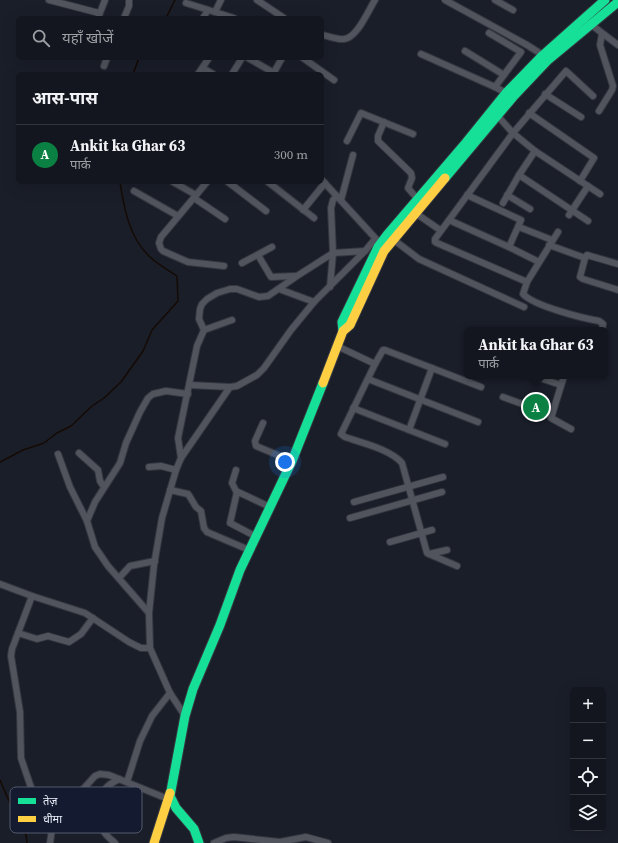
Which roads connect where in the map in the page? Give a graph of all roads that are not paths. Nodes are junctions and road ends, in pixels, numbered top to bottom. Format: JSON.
{"nodes":[{"id":1,"x":49,"y":0,"type":"edge"},
{"id":2,"x":105,"y":0,"type":"edge"},
{"id":3,"x":130,"y":0,"type":"edge"},
{"id":4,"x":221,"y":0,"type":"edge"},
{"id":5,"x":257,"y":0,"type":"edge"},
{"id":6,"x":375,"y":0,"type":"edge"},
{"id":7,"x":445,"y":0,"type":"edge"},
{"id":8,"x":495,"y":0,"type":"edge"},
{"id":9,"x":606,"y":0,"type":"edge"},
{"id":10,"x":618,"y":2,"type":"edge"},
{"id":11,"x":186,"y":3,"type":"dead end"},
{"id":12,"x":208,"y":10,"type":"junction"},
{"id":13,"x":513,"y":10,"type":"dead end"},
{"id":14,"x":215,"y":12,"type":"junction"},
{"id":15,"x":98,"y":16,"type":"edge"},
{"id":16,"x":125,"y":16,"type":"edge"},
{"id":17,"x":204,"y":16,"type":"edge"},
{"id":18,"x":228,"y":16,"type":"edge"},
{"id":19,"x":281,"y":16,"type":"edge"},
{"id":20,"x":588,"y":22,"type":"junction"},
{"id":21,"x":489,"y":33,"type":"dead end"},
{"id":22,"x":602,"y":34,"type":"junction"},
{"id":23,"x":324,"y":35,"type":"edge"},
{"id":24,"x":618,"y":37,"type":"edge"},
{"id":25,"x":612,"y":41,"type":"junction"},
{"id":26,"x":618,"y":45,"type":"edge"},
{"id":27,"x":465,"y":51,"type":"dead end"},
{"id":28,"x":421,"y":54,"type":"dead end"},
{"id":29,"x":546,"y":57,"type":"junction"},
{"id":30,"x":106,"y":60,"type":"edge"},
{"id":31,"x":208,"y":60,"type":"edge"},
{"id":32,"x":241,"y":60,"type":"edge"},
{"id":33,"x":251,"y":60,"type":"edge"},
{"id":34,"x":281,"y":60,"type":"edge"},
{"id":35,"x":306,"y":60,"type":"edge"},
{"id":36,"x":104,"y":66,"type":"dead end"},
{"id":37,"x":203,"y":68,"type":"junction"},
{"id":38,"x":200,"y":72,"type":"edge"},
{"id":39,"x":209,"y":72,"type":"edge"},
{"id":40,"x":233,"y":72,"type":"edge"},
{"id":41,"x":271,"y":72,"type":"edge"},
{"id":42,"x":275,"y":72,"type":"edge"},
{"id":43,"x":323,"y":72,"type":"edge"},
{"id":44,"x":324,"y":73,"type":"edge"},
{"id":45,"x":504,"y":76,"type":"junction"},
{"id":46,"x":334,"y":80,"type":"dead end"},
{"id":47,"x":495,"y":87,"type":"junction"},
{"id":48,"x":545,"y":94,"type":"junction"},
{"id":49,"x":509,"y":95,"type":"junction"},
{"id":50,"x":593,"y":96,"type":"dead end"},
{"id":51,"x":599,"y":111,"type":"dead end"},
{"id":52,"x":495,"y":113,"type":"junction"},
{"id":53,"x":529,"y":114,"type":"junction"},
{"id":54,"x":580,"y":117,"type":"dead end"},
{"id":55,"x":384,"y":122,"type":"junction"},
{"id":56,"x":513,"y":132,"type":"junction"},
{"id":57,"x":414,"y":134,"type":"dead end"},
{"id":58,"x":347,"y":141,"type":"dead end"},
{"id":59,"x":535,"y":151,"type":"junction"},
{"id":60,"x":353,"y":155,"type":"dead end"},
{"id":61,"x":519,"y":175,"type":"junction"},
{"id":62,"x":580,"y":181,"type":"junction"},
{"id":63,"x":324,"y":182,"type":"edge"},
{"id":64,"x":176,"y":184,"type":"edge"},
{"id":65,"x":205,"y":184,"type":"edge"},
{"id":66,"x":231,"y":184,"type":"edge"},
{"id":67,"x":270,"y":184,"type":"edge"},
{"id":68,"x":322,"y":184,"type":"edge"},
{"id":69,"x":588,"y":186,"type":"junction"},
{"id":70,"x":134,"y":191,"type":"dead end"},
{"id":71,"x":600,"y":194,"type":"dead end"},
{"id":72,"x":467,"y":195,"type":"junction"},
{"id":73,"x":507,"y":195,"type":"junction"},
{"id":74,"x":195,"y":197,"type":"junction"},
{"id":75,"x":339,"y":198,"type":"junction"},
{"id":76,"x":420,"y":202,"type":"junction"},
{"id":77,"x":503,"y":203,"type":"dead end"},
{"id":78,"x":530,"y":209,"type":"dead end"},
{"id":79,"x":303,"y":210,"type":"junction"},
{"id":80,"x":266,"y":211,"type":"dead end"},
{"id":81,"x":413,"y":211,"type":"junction"},
{"id":82,"x":571,"y":213,"type":"junction"},
{"id":83,"x":178,"y":216,"type":"junction"},
{"id":84,"x":314,"y":218,"type":"dead end"},
{"id":85,"x":225,"y":219,"type":"dead end"},
{"id":86,"x":449,"y":220,"type":"junction"},
{"id":87,"x":588,"y":221,"type":"dead end"},
{"id":88,"x":519,"y":227,"type":"junction"},
{"id":89,"x":440,"y":230,"type":"junction"},
{"id":90,"x":558,"y":232,"type":"dead end"},
{"id":91,"x":390,"y":237,"type":"junction"},
{"id":92,"x":381,"y":243,"type":"junction"},
{"id":93,"x":551,"y":243,"type":"junction"},
{"id":94,"x":272,"y":247,"type":"dead end"},
{"id":95,"x":509,"y":247,"type":"junction"},
{"id":96,"x":365,"y":251,"type":"junction"},
{"id":97,"x":333,"y":253,"type":"junction"},
{"id":98,"x":258,"y":255,"type":"junction"},
{"id":99,"x":584,"y":258,"type":"junction"},
{"id":100,"x":539,"y":262,"type":"junction"},
{"id":101,"x":242,"y":263,"type":"dead end"},
{"id":102,"x":618,"y":264,"type":"edge"},
{"id":103,"x":224,"y":266,"type":"dead end"},
{"id":104,"x":297,"y":276,"type":"junction"},
{"id":105,"x":527,"y":282,"type":"junction"},
{"id":106,"x":330,"y":288,"type":"junction"},
{"id":107,"x":279,"y":289,"type":"junction"},
{"id":108,"x":618,"y":290,"type":"edge"},
{"id":109,"x":314,"y":302,"type":"junction"},
{"id":110,"x":524,"y":307,"type":"dead end"},
{"id":111,"x":232,"y":320,"type":"dead end"},
{"id":112,"x":602,"y":327,"type":"edge"},
{"id":113,"x":204,"y":330,"type":"junction"},
{"id":114,"x":337,"y":346,"type":"junction"},
{"id":115,"x":375,"y":364,"type":"junction"},
{"id":116,"x":432,"y":368,"type":"junction"},
{"id":117,"x":368,"y":379,"type":"junction"},
{"id":118,"x":543,"y":379,"type":"edge"},
{"id":119,"x":563,"y":379,"type":"edge"},
{"id":120,"x":190,"y":385,"type":"junction"},
{"id":121,"x":561,"y":385,"type":"junction"},
{"id":122,"x":230,"y":387,"type":"junction"},
{"id":123,"x":481,"y":387,"type":"dead end"},
{"id":124,"x":188,"y":394,"type":"junction"},
{"id":125,"x":503,"y":397,"type":"dead end"},
{"id":126,"x":420,"y":400,"type":"junction"},
{"id":127,"x":353,"y":408,"type":"junction"},
{"id":128,"x":552,"y":415,"type":"junction"},
{"id":129,"x":478,"y":422,"type":"dead end"},
{"id":130,"x":263,"y":423,"type":"dead end"},
{"id":131,"x":572,"y":429,"type":"dead end"},
{"id":132,"x":409,"y":430,"type":"junction"},
{"id":133,"x":445,"y":444,"type":"dead end"},
{"id":134,"x":79,"y":453,"type":"dead end"},
{"id":135,"x":58,"y":454,"type":"dead end"},
{"id":136,"x":181,"y":458,"type":"junction"},
{"id":137,"x":292,"y":462,"type":"junction"},
{"id":138,"x":149,"y":467,"type":"dead end"},
{"id":139,"x":176,"y":470,"type":"junction"},
{"id":140,"x":236,"y":470,"type":"dead end"},
{"id":141,"x":443,"y":477,"type":"dead end"},
{"id":142,"x":104,"y":487,"type":"junction"},
{"id":143,"x":409,"y":487,"type":"junction"},
{"id":144,"x":170,"y":490,"type":"junction"},
{"id":145,"x":237,"y":492,"type":"junction"},
{"id":146,"x":442,"y":492,"type":"dead end"},
{"id":147,"x":412,"y":501,"type":"junction"},
{"id":148,"x":354,"y":502,"type":"dead end"},
{"id":149,"x":270,"y":507,"type":"junction"},
{"id":150,"x":350,"y":518,"type":"dead end"},
{"id":151,"x":87,"y":521,"type":"junction"},
{"id":152,"x":432,"y":530,"type":"dead end"},
{"id":153,"x":421,"y":534,"type":"junction"},
{"id":154,"x":255,"y":536,"type":"junction"},
{"id":155,"x":390,"y":542,"type":"dead end"},
{"id":156,"x":249,"y":550,"type":"junction"},
{"id":157,"x":447,"y":550,"type":"dead end"},
{"id":158,"x":429,"y":554,"type":"junction"},
{"id":159,"x":155,"y":561,"type":"junction"},
{"id":160,"x":457,"y":566,"type":"dead end"},
{"id":161,"x":119,"y":578,"type":"junction"},
{"id":162,"x":0,"y":584,"type":"edge"},
{"id":163,"x":32,"y":596,"type":"junction"},
{"id":164,"x":148,"y":613,"type":"junction"},
{"id":165,"x":93,"y":618,"type":"junction"},
{"id":166,"x":18,"y":633,"type":"junction"},
{"id":167,"x":150,"y":648,"type":"junction"},
{"id":168,"x":170,"y":693,"type":"junction"},
{"id":169,"x":185,"y":716,"type":"junction"},
{"id":170,"x":119,"y":779,"type":"junction"},
{"id":171,"x":126,"y":782,"type":"junction"},
{"id":172,"x":31,"y":787,"type":"edge"},
{"id":173,"x":86,"y":787,"type":"edge"},
{"id":174,"x":107,"y":787,"type":"edge"},
{"id":175,"x":138,"y":787,"type":"edge"},
{"id":176,"x":142,"y":788,"type":"edge"},
{"id":177,"x":171,"y":788,"type":"junction"},
{"id":178,"x":168,"y":799,"type":"junction"},
{"id":179,"x":51,"y":833,"type":"edge"},
{"id":180,"x":104,"y":833,"type":"edge"},
{"id":181,"x":50,"y":843,"type":"edge"},
{"id":182,"x":115,"y":843,"type":"edge"},
{"id":183,"x":154,"y":843,"type":"edge"},
{"id":184,"x":199,"y":843,"type":"edge"},
{"id":185,"x":214,"y":843,"type":"edge"},
{"id":186,"x":328,"y":843,"type":"edge"}],
"edges":[{"from":1,"to":15,"type":"street"},
{"from":2,"to":15,"type":"street"},
{"from":3,"to":16,"type":"street"},
{"from":4,"to":14,"type":"street"},
{"from":5,"to":19,"type":"street"},
{"from":6,"to":23,"type":"street"},
{"from":7,"to":29,"type":"street"},
{"from":8,"to":13,"type":"street"},
{"from":9,"to":20,"type":"street"},
{"from":10,"to":20,"type":"street"},
{"from":11,"to":12,"type":"street"},
{"from":12,"to":14,"type":"street"},
{"from":12,"to":17,"type":"street"},
{"from":14,"to":18,"type":"street"},
{"from":20,"to":22,"type":"street"},
{"from":20,"to":29,"type":"street"},
{"from":21,"to":45,"type":"street"},
{"from":22,"to":25,"type":"street"},
{"from":22,"to":51,"type":"street"},
{"from":24,"to":25,"type":"street"},
{"from":25,"to":26,"type":"street"},
{"from":27,"to":45,"type":"street"},
{"from":28,"to":47,"type":"street"},
{"from":29,"to":49,"type":"street"},
{"from":30,"to":36,"type":"street"},
{"from":31,"to":37,"type":"street"},
{"from":32,"to":40,"type":"street"},
{"from":33,"to":41,"type":"street"},
{"from":34,"to":42,"type":"street"},
{"from":35,"to":43,"type":"street"},
{"from":37,"to":38,"type":"street"},
{"from":37,"to":39,"type":"street"},
{"from":44,"to":46,"type":"street"},
{"from":45,"to":47,"type":"street"},
{"from":47,"to":49,"type":"street"},
{"from":48,"to":50,"type":"street"},
{"from":48,"to":53,"type":"street"},
{"from":48,"to":54,"type":"street"},
{"from":49,"to":52,"type":"street"},
{"from":52,"to":56,"type":"street"},
{"from":52,"to":76,"type":"street"},
{"from":53,"to":56,"type":"street"},
{"from":53,"to":62,"type":"street"},
{"from":55,"to":57,"type":"street"},
{"from":55,"to":58,"type":"street"},
{"from":55,"to":76,"type":"street"},
{"from":56,"to":59,"type":"street"},
{"from":56,"to":72,"type":"street"},
{"from":59,"to":61,"type":"street"},
{"from":59,"to":62,"type":"street"},
{"from":60,"to":75,"type":"street"},
{"from":61,"to":73,"type":"street"},
{"from":61,"to":82,"type":"street"},
{"from":62,"to":69,"type":"street"},
{"from":63,"to":75,"type":"street"},
{"from":64,"to":74,"type":"street"},
{"from":65,"to":74,"type":"street"},
{"from":66,"to":80,"type":"street"},
{"from":67,"to":79,"type":"street"},
{"from":68,"to":79,"type":"street"},
{"from":69,"to":71,"type":"street"},
{"from":69,"to":82,"type":"street"},
{"from":70,"to":83,"type":"street"},
{"from":72,"to":86,"type":"street"},
{"from":72,"to":88,"type":"street"},
{"from":73,"to":77,"type":"street"},
{"from":73,"to":78,"type":"street"},
{"from":74,"to":83,"type":"street"},
{"from":74,"to":85,"type":"street"},
{"from":75,"to":92,"type":"street"},
{"from":75,"to":97,"type":"street"},
{"from":76,"to":81,"type":"street"},
{"from":79,"to":84,"type":"street"},
{"from":81,"to":89,"type":"street"},
{"from":81,"to":91,"type":"street"},
{"from":82,"to":87,"type":"street"},
{"from":83,"to":103,"type":"street"},
{"from":86,"to":89,"type":"street"},
{"from":86,"to":95,"type":"street"},
{"from":88,"to":93,"type":"street"},
{"from":88,"to":95,"type":"street"},
{"from":89,"to":105,"type":"street"},
{"from":90,"to":93,"type":"street"},
{"from":91,"to":92,"type":"street"},
{"from":91,"to":110,"type":"street"},
{"from":92,"to":96,"type":"street"},
{"from":92,"to":114,"type":"street"},
{"from":93,"to":99,"type":"street"},
{"from":93,"to":100,"type":"street"},
{"from":94,"to":98,"type":"street"},
{"from":95,"to":100,"type":"street"},
{"from":96,"to":97,"type":"street"},
{"from":96,"to":106,"type":"street"},
{"from":97,"to":104,"type":"street"},
{"from":97,"to":106,"type":"street"},
{"from":98,"to":101,"type":"street"},
{"from":98,"to":104,"type":"street"},
{"from":99,"to":102,"type":"street"},
{"from":99,"to":108,"type":"street"},
{"from":100,"to":105,"type":"street"},
{"from":104,"to":107,"type":"street"},
{"from":105,"to":112,"type":"street"},
{"from":106,"to":109,"type":"street"},
{"from":107,"to":109,"type":"street"},
{"from":107,"to":113,"type":"street"},
{"from":109,"to":122,"type":"street"},
{"from":111,"to":113,"type":"street"},
{"from":113,"to":120,"type":"street"},
{"from":114,"to":115,"type":"street"},
{"from":114,"to":137,"type":"street"},
{"from":115,"to":116,"type":"street"},
{"from":115,"to":117,"type":"street"},
{"from":116,"to":123,"type":"street"},
{"from":116,"to":126,"type":"street"},
{"from":117,"to":126,"type":"street"},
{"from":117,"to":127,"type":"street"},
{"from":118,"to":121,"type":"street"},
{"from":119,"to":121,"type":"street"},
{"from":120,"to":122,"type":"street"},
{"from":120,"to":124,"type":"street"},
{"from":121,"to":128,"type":"street"},
{"from":122,"to":136,"type":"street"},
{"from":124,"to":136,"type":"street"},
{"from":124,"to":142,"type":"street"},
{"from":125,"to":128,"type":"street"},
{"from":126,"to":129,"type":"street"},
{"from":126,"to":132,"type":"street"},
{"from":127,"to":132,"type":"street"},
{"from":127,"to":143,"type":"street"},
{"from":128,"to":131,"type":"street"},
{"from":130,"to":137,"type":"street"},
{"from":132,"to":133,"type":"street"},
{"from":134,"to":142,"type":"street"},
{"from":135,"to":151,"type":"street"},
{"from":136,"to":139,"type":"street"},
{"from":137,"to":149,"type":"street"},
{"from":138,"to":139,"type":"street"},
{"from":139,"to":144,"type":"street"},
{"from":140,"to":145,"type":"street"},
{"from":141,"to":143,"type":"street"},
{"from":142,"to":151,"type":"street"},
{"from":143,"to":147,"type":"street"},
{"from":143,"to":148,"type":"street"},
{"from":144,"to":156,"type":"street"},
{"from":144,"to":159,"type":"street"},
{"from":145,"to":149,"type":"street"},
{"from":145,"to":154,"type":"street"},
{"from":146,"to":147,"type":"street"},
{"from":147,"to":150,"type":"street"},
{"from":147,"to":153,"type":"street"},
{"from":149,"to":154,"type":"street"},
{"from":151,"to":161,"type":"street"},
{"from":152,"to":153,"type":"street"},
{"from":153,"to":155,"type":"street"},
{"from":153,"to":158,"type":"street"},
{"from":154,"to":156,"type":"street"},
{"from":156,"to":169,"type":"street"},
{"from":157,"to":158,"type":"street"},
{"from":158,"to":160,"type":"street"},
{"from":159,"to":161,"type":"street"},
{"from":159,"to":164,"type":"street"},
{"from":161,"to":164,"type":"street"},
{"from":162,"to":163,"type":"street"},
{"from":163,"to":165,"type":"street"},
{"from":163,"to":166,"type":"street"},
{"from":164,"to":167,"type":"street"},
{"from":165,"to":166,"type":"street"},
{"from":165,"to":167,"type":"street"},
{"from":166,"to":172,"type":"street"},
{"from":167,"to":168,"type":"street"},
{"from":168,"to":169,"type":"street"},
{"from":168,"to":171,"type":"street"},
{"from":169,"to":177,"type":"street"},
{"from":170,"to":171,"type":"street"},
{"from":170,"to":173,"type":"street"},
{"from":170,"to":174,"type":"street"},
{"from":171,"to":175,"type":"street"},
{"from":176,"to":178,"type":"street"},
{"from":177,"to":178,"type":"street"},
{"from":177,"to":184,"type":"street"},
{"from":178,"to":183,"type":"street"},
{"from":179,"to":181,"type":"street"},
{"from":180,"to":182,"type":"street"},
{"from":185,"to":186,"type":"street"}]}
